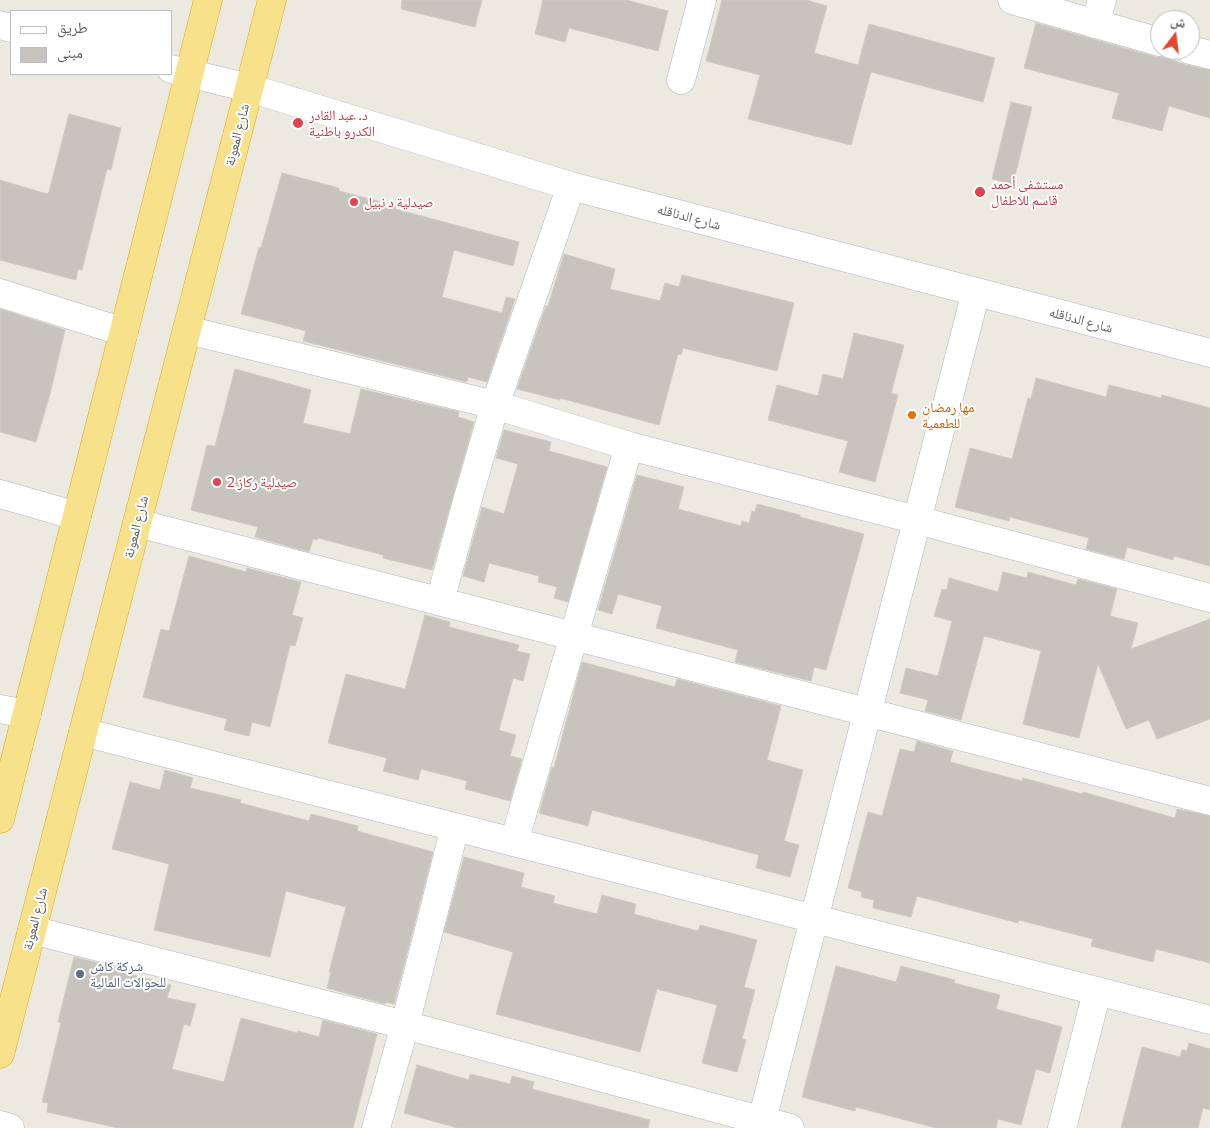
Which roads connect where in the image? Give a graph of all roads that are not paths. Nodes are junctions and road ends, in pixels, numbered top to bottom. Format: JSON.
{"nodes":[{"id":1,"x":208,"y":0,"type":"edge"},
{"id":2,"x":272,"y":0,"type":"edge"},
{"id":3,"x":702,"y":0,"type":"edge"},
{"id":4,"x":1012,"y":0,"type":"edge"},
{"id":5,"x":1098,"y":12,"type":"edge"},
{"id":6,"x":1150,"y":37,"type":"edge"},
{"id":7,"x":181,"y":71,"type":"edge"},
{"id":8,"x":681,"y":80,"type":"dead end"},
{"id":9,"x":249,"y":88,"type":"junction"},
{"id":10,"x":571,"y":186,"type":"junction"},
{"id":11,"x":976,"y":292,"type":"junction"},
{"id":12,"x":0,"y":293,"type":"edge"},
{"id":13,"x":187,"y":330,"type":"junction"},
{"id":14,"x":124,"y":332,"type":"junction"},
{"id":15,"x":1210,"y":353,"type":"edge"},
{"id":16,"x":495,"y":406,"type":"junction"},
{"id":17,"x":629,"y":446,"type":"junction"},
{"id":18,"x":0,"y":494,"type":"edge"},
{"id":19,"x":78,"y":516,"type":"junction"},
{"id":20,"x":917,"y":520,"type":"junction"},
{"id":21,"x":137,"y":523,"type":"junction"},
{"id":22,"x":1210,"y":598,"type":"edge"},
{"id":23,"x":440,"y":601,"type":"junction"},
{"id":24,"x":574,"y":636,"type":"junction"},
{"id":25,"x":0,"y":708,"type":"edge"},
{"id":26,"x":867,"y":712,"type":"junction"},
{"id":27,"x":27,"y":714,"type":"junction"},
{"id":28,"x":83,"y":732,"type":"junction"},
{"id":29,"x":1210,"y":801,"type":"edge"},
{"id":30,"x":0,"y":819,"type":"edge"},
{"id":31,"x":455,"y":827,"type":"junction"},
{"id":32,"x":514,"y":842,"type":"junction"},
{"id":33,"x":814,"y":919,"type":"junction"},
{"id":34,"x":32,"y":930,"type":"junction"},
{"id":35,"x":1097,"y":992,"type":"junction"},
{"id":36,"x":1210,"y":1020,"type":"edge"},
{"id":37,"x":405,"y":1025,"type":"junction"},
{"id":38,"x":0,"y":1054,"type":"edge"},
{"id":39,"x":761,"y":1124,"type":"edge"},
{"id":40,"x":0,"y":1125,"type":"edge"},
{"id":41,"x":10,"y":1128,"type":"edge"},
{"id":42,"x":376,"y":1128,"type":"edge"},
{"id":43,"x":790,"y":1128,"type":"edge"},
{"id":44,"x":1062,"y":1128,"type":"edge"}],
"edges":[{"from":1,"to":7,"type":"highway"},
{"from":2,"to":9,"type":"highway","name":"شارع المعونة"},
{"from":3,"to":8,"type":"street"},
{"from":4,"to":5,"type":"street"},
{"from":5,"to":6,"type":"street"},
{"from":7,"to":9,"type":"street","name":"شارع الدناقله"},
{"from":7,"to":14,"type":"highway"},
{"from":9,"to":10,"type":"street","name":"شارع الدناقله"},
{"from":9,"to":13,"type":"highway","name":"شارع المعونة"},
{"from":10,"to":11,"type":"street","name":"شارع الدناقله"},
{"from":10,"to":16,"type":"street"},
{"from":11,"to":15,"type":"street","name":"شارع الدناقله"},
{"from":11,"to":20,"type":"street"},
{"from":12,"to":14,"type":"street"},
{"from":13,"to":16,"type":"street"},
{"from":13,"to":21,"type":"highway","name":"شارع المعونة"},
{"from":14,"to":19,"type":"highway"},
{"from":16,"to":17,"type":"street"},
{"from":16,"to":23,"type":"street"},
{"from":17,"to":20,"type":"street"},
{"from":17,"to":24,"type":"street"},
{"from":18,"to":19,"type":"street"},
{"from":19,"to":27,"type":"highway"},
{"from":20,"to":22,"type":"street"},
{"from":20,"to":26,"type":"street"},
{"from":21,"to":23,"type":"street"},
{"from":21,"to":28,"type":"highway","name":"شارع المعونة"},
{"from":23,"to":24,"type":"street"},
{"from":24,"to":26,"type":"street"},
{"from":24,"to":32,"type":"street"},
{"from":25,"to":27,"type":"street"},
{"from":26,"to":29,"type":"street"},
{"from":26,"to":33,"type":"street"},
{"from":27,"to":30,"type":"highway"},
{"from":28,"to":31,"type":"street"},
{"from":28,"to":34,"type":"highway","name":"شارع المعونة"},
{"from":31,"to":32,"type":"street"},
{"from":31,"to":37,"type":"street"},
{"from":32,"to":33,"type":"street"},
{"from":33,"to":35,"type":"street"},
{"from":33,"to":39,"type":"street"},
{"from":34,"to":37,"type":"street"},
{"from":34,"to":38,"type":"highway","name":"شارع المعونة"},
{"from":35,"to":36,"type":"street"},
{"from":35,"to":44,"type":"street"},
{"from":37,"to":39,"type":"street"},
{"from":37,"to":42,"type":"street"},
{"from":39,"to":43,"type":"street"},
{"from":40,"to":41,"type":"street"}]}
